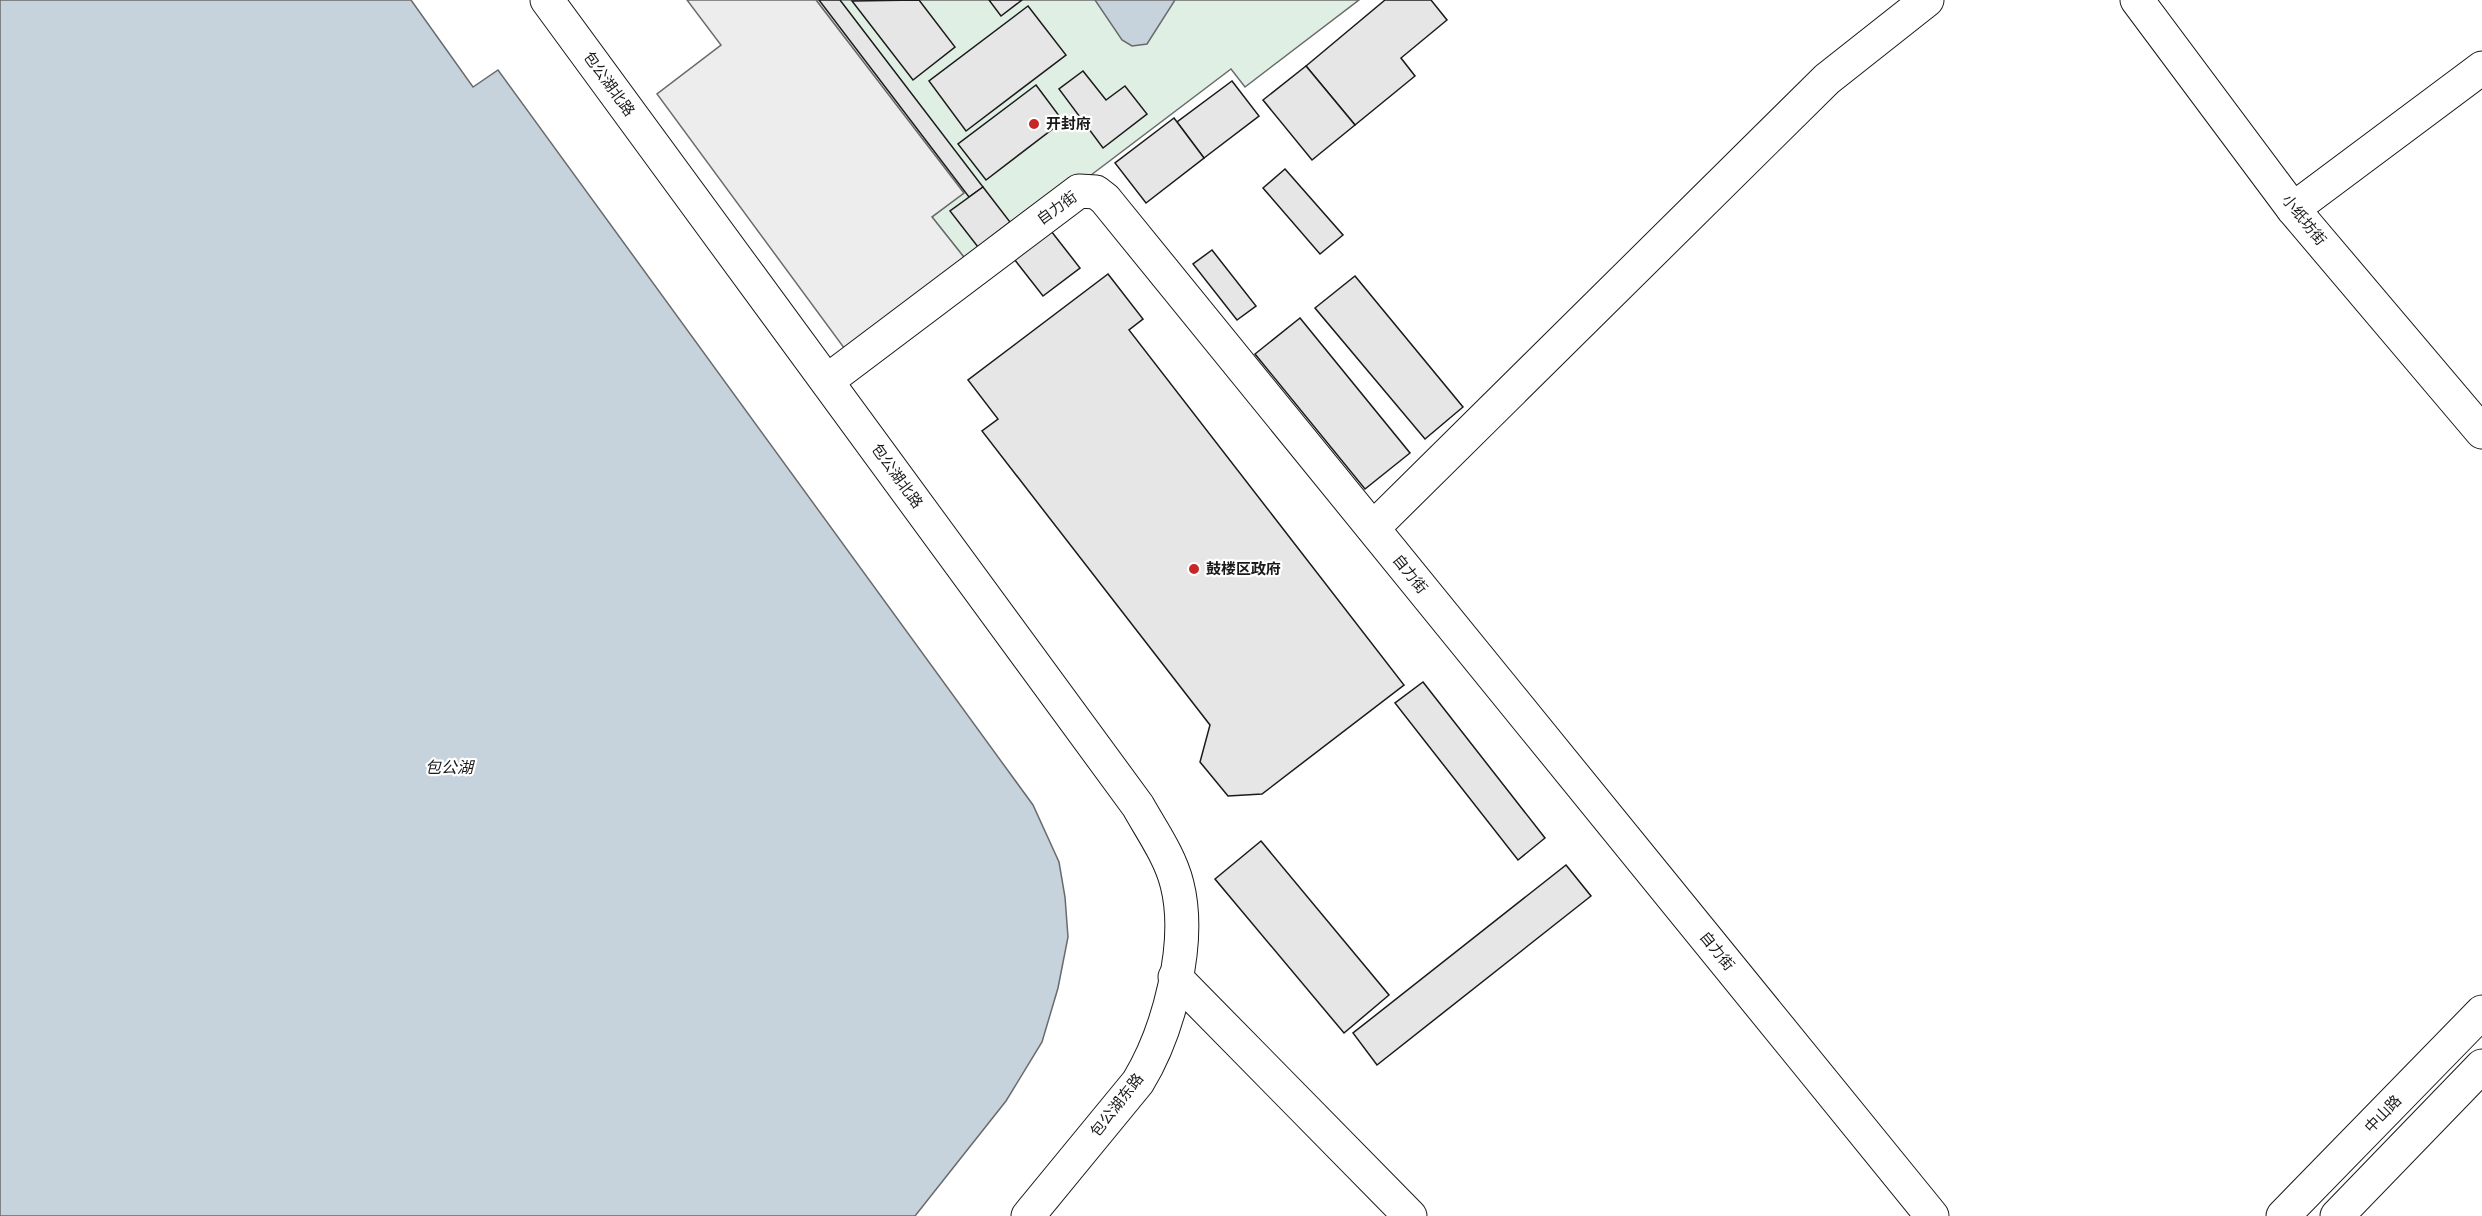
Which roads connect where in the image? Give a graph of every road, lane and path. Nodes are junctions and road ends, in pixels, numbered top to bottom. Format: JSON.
{"nodes":[{"id":1,"x":548,"y":0,"type":"edge"},
{"id":2,"x":1927,"y":0,"type":"edge"},
{"id":3,"x":2137,"y":0,"type":"edge"},
{"id":4,"x":2482,"y":68,"type":"edge"},
{"id":5,"x":2293,"y":209,"type":"junction"},
{"id":6,"x":827,"y":381,"type":"junction"},
{"id":7,"x":2482,"y":432,"type":"edge"},
{"id":8,"x":1373,"y":528,"type":"junction"},
{"id":9,"x":1175,"y":977,"type":"junction"},
{"id":10,"x":2482,"y":1012,"type":"edge"},
{"id":11,"x":2482,"y":1066,"type":"edge"},
{"id":12,"x":1028,"y":1216,"type":"edge"},
{"id":13,"x":1410,"y":1216,"type":"edge"},
{"id":14,"x":1932,"y":1216,"type":"edge"},
{"id":15,"x":2283,"y":1216,"type":"edge"},
{"id":16,"x":2337,"y":1216,"type":"edge"}],
"edges":[{"from":1,"to":6,"type":"street","name":"包公湖北路"},
{"from":2,"to":8,"type":"street"},
{"from":3,"to":5,"type":"street","name":"小纸坊街"},
{"from":4,"to":5,"type":"street"},
{"from":5,"to":7,"type":"street","name":"小纸坊街"},
{"from":6,"to":8,"type":"street","name":"自力街"},
{"from":6,"to":9,"type":"street","name":"包公湖北路"},
{"from":8,"to":14,"type":"street","name":"自力街"},
{"from":9,"to":12,"type":"street","name":"包公湖东路"},
{"from":9,"to":13,"type":"street"},
{"from":10,"to":15,"type":"street","name":"中山路"},
{"from":11,"to":16,"type":"street"}]}
